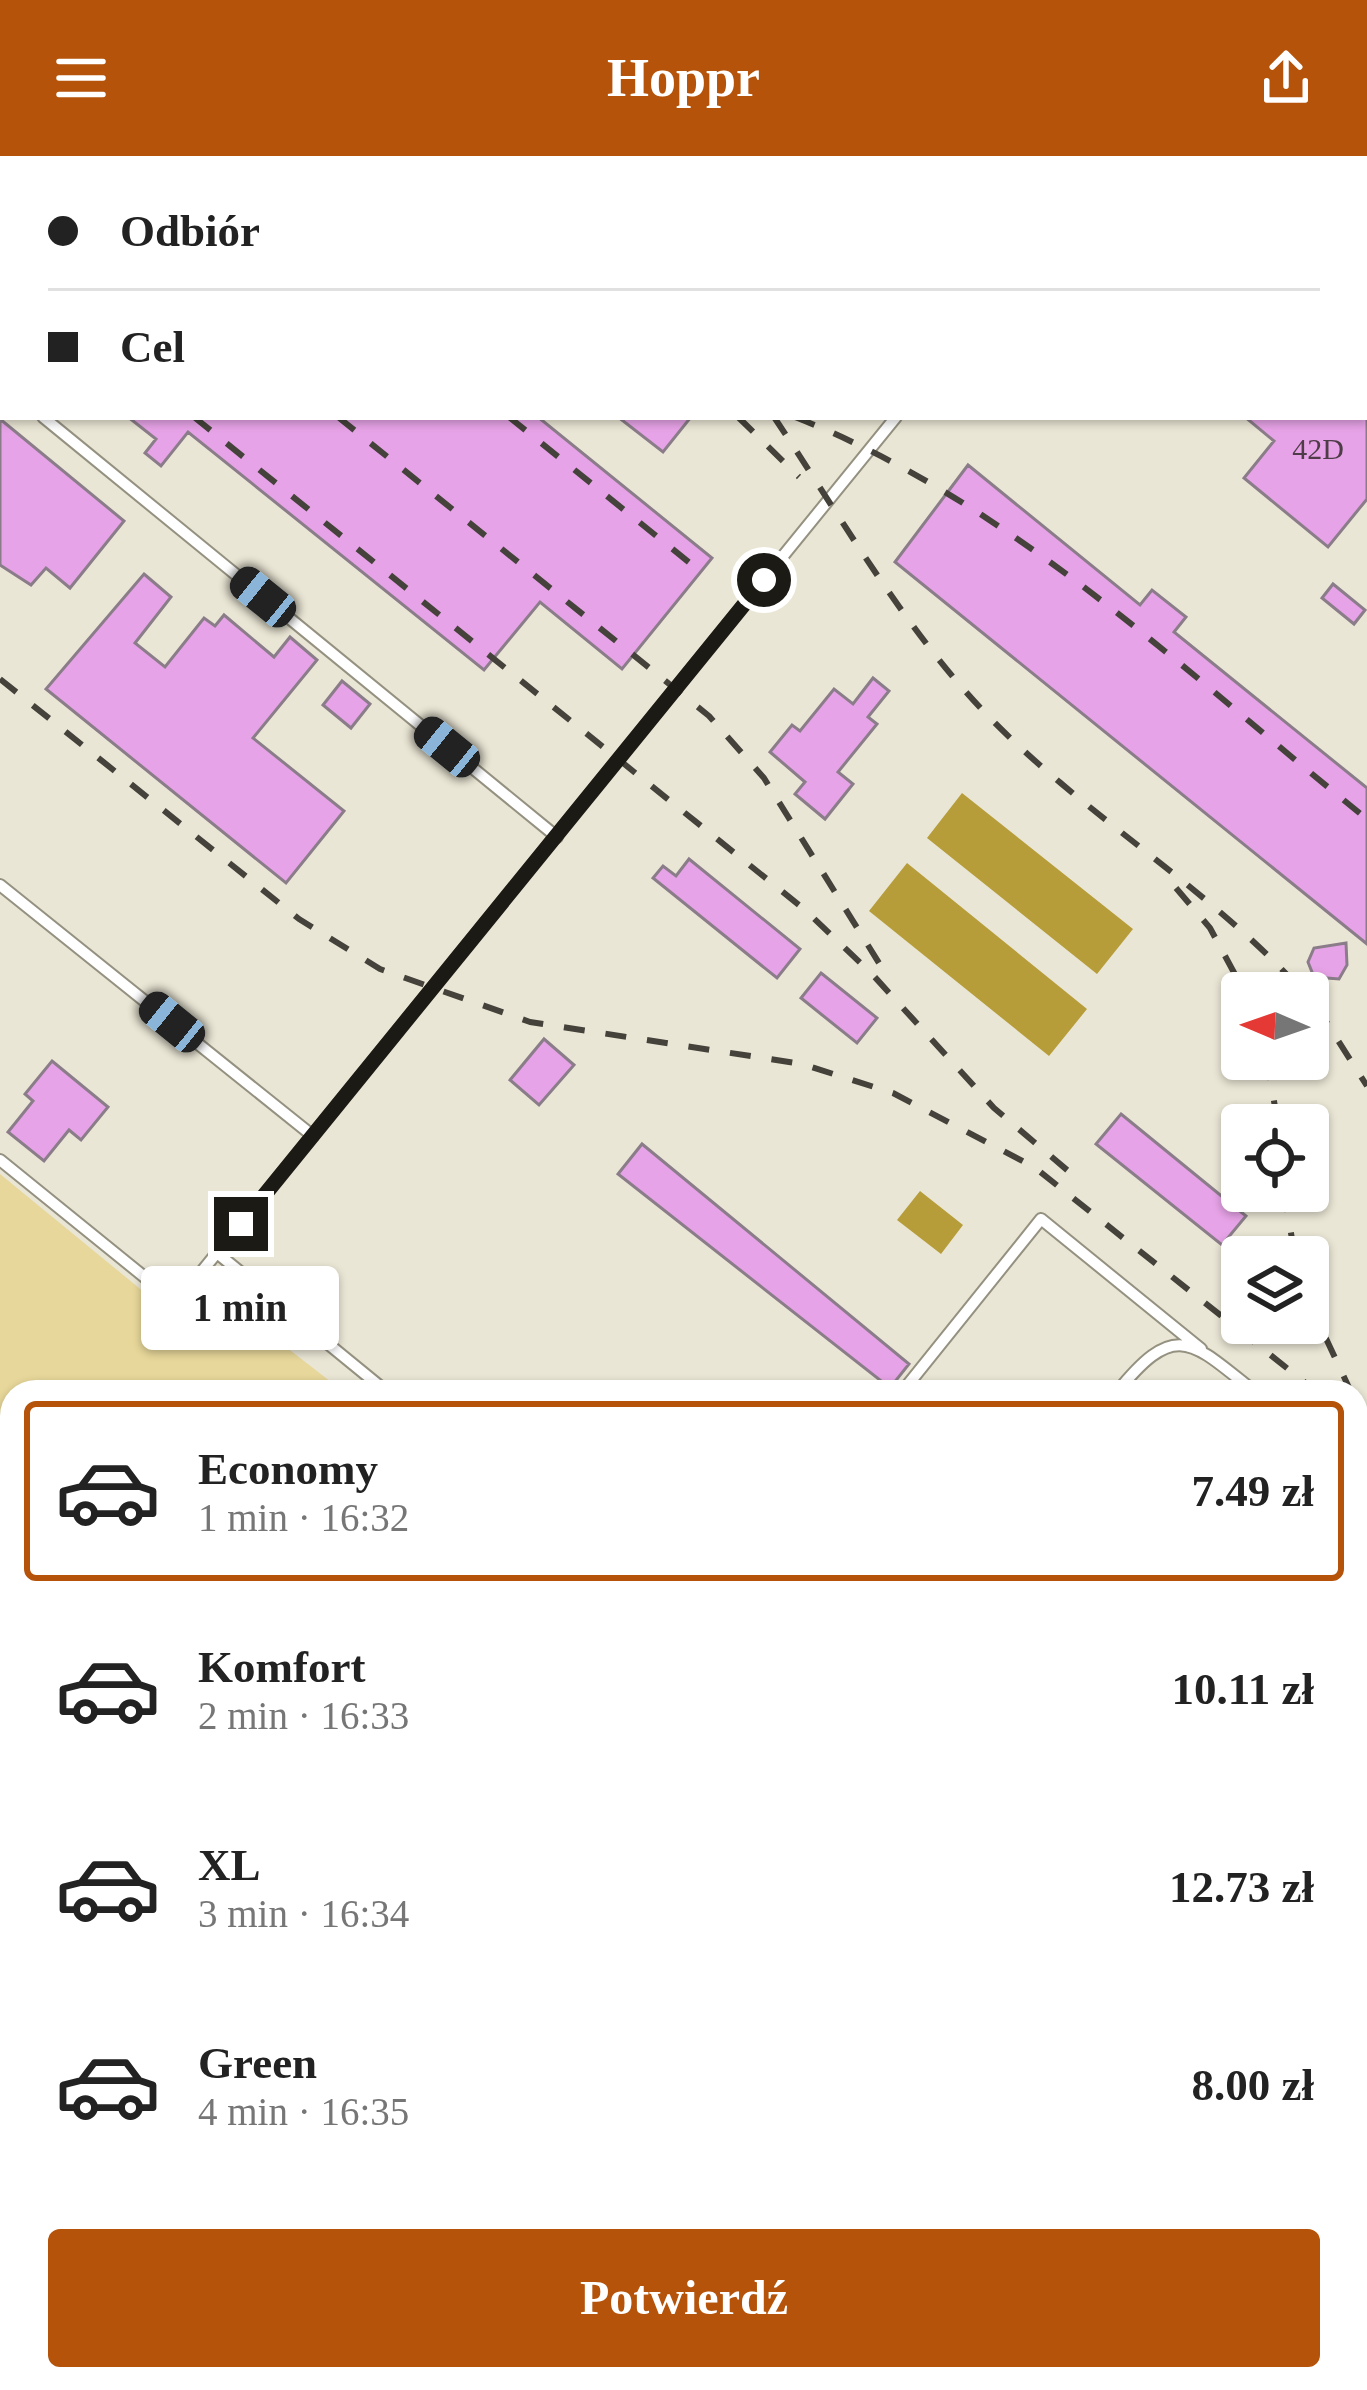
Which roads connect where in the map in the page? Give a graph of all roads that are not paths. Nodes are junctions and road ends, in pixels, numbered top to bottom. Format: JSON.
{"nodes":[{"id":1,"x":47,"y":420,"type":"edge"},
{"id":2,"x":894,"y":420,"type":"edge"},
{"id":3,"x":557,"y":837,"type":"junction"},
{"id":4,"x":0,"y":885,"type":"edge"},
{"id":5,"x":314,"y":1136,"type":"junction"},
{"id":6,"x":0,"y":1160,"type":"edge"},
{"id":7,"x":217,"y":1253,"type":"junction"},
{"id":8,"x":1201,"y":1349,"type":"junction"},
{"id":9,"x":372,"y":1380,"type":"edge"},
{"id":10,"x":912,"y":1380,"type":"edge"},
{"id":11,"x":1127,"y":1380,"type":"edge"},
{"id":12,"x":1240,"y":1380,"type":"edge"}],
"edges":[{"from":1,"to":3,"type":"lane"},
{"from":2,"to":3,"type":"lane"},
{"from":3,"to":5,"type":"lane"},
{"from":4,"to":5,"type":"lane"},
{"from":5,"to":7,"type":"lane"},
{"from":6,"to":7,"type":"lane"},
{"from":7,"to":9,"type":"lane"},
{"from":8,"to":10,"type":"lane"},
{"from":8,"to":11,"type":"lane"},
{"from":8,"to":12,"type":"lane"}]}
